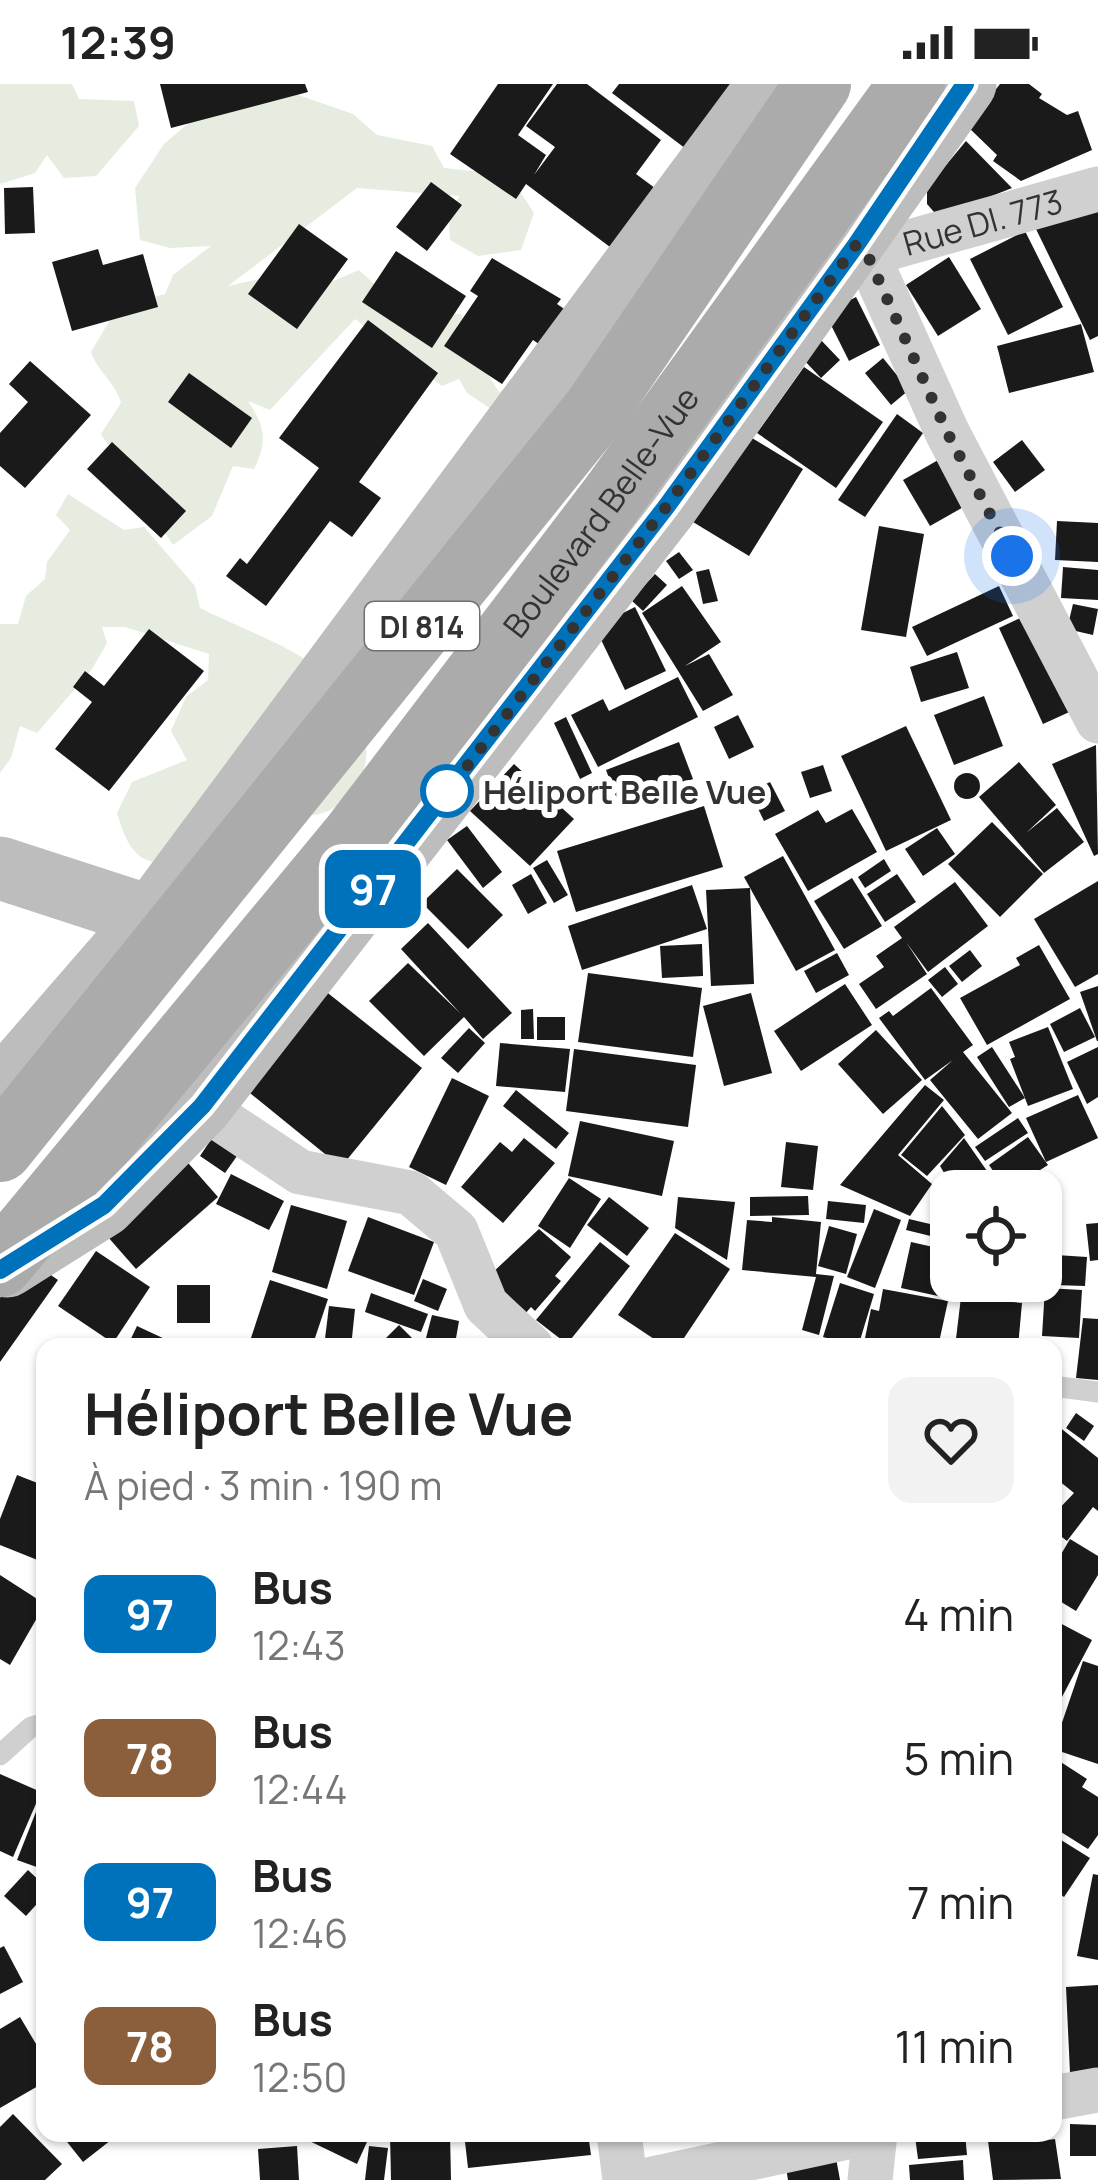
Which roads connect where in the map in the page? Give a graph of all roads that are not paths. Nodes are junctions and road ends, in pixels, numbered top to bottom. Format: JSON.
{"nodes":[{"id":1,"x":769,"y":84,"type":"edge"},
{"id":2,"x":818,"y":84,"type":"edge"},
{"id":3,"x":913,"y":84,"type":"edge"},
{"id":4,"x":965,"y":84,"type":"edge"},
{"id":5,"x":1098,"y":189,"type":"edge"},
{"id":6,"x":862,"y":250,"type":"junction"},
{"id":7,"x":1098,"y":721,"type":"edge"},
{"id":8,"x":0,"y":868,"type":"edge"},
{"id":9,"x":151,"y":916,"type":"junction"},
{"id":10,"x":0,"y":1090,"type":"edge"},
{"id":11,"x":202,"y":1106,"type":"junction"},
{"id":12,"x":0,"y":1148,"type":"edge"},
{"id":13,"x":0,"y":1267,"type":"edge"},
{"id":14,"x":521,"y":1338,"type":"edge"},
{"id":15,"x":1062,"y":1387,"type":"edge"},
{"id":16,"x":1098,"y":1392,"type":"edge"},
{"id":17,"x":36,"y":1726,"type":"edge"},
{"id":18,"x":0,"y":1755,"type":"edge"},
{"id":19,"x":1098,"y":2090,"type":"edge"},
{"id":20,"x":1062,"y":2096,"type":"edge"},
{"id":21,"x":620,"y":2142,"type":"edge"},
{"id":22,"x":827,"y":2142,"type":"edge"},
{"id":23,"x":870,"y":2142,"type":"edge"},
{"id":24,"x":626,"y":2180,"type":"edge"},
{"id":25,"x":648,"y":2180,"type":"edge"},
{"id":26,"x":870,"y":2180,"type":"edge"}],
"edges":[{"from":1,"to":9,"type":"street"},
{"from":2,"to":12,"type":"main road","name":"Boulevard Belle-Vue","number":"DI 814"},
{"from":3,"to":13,"type":"main road","name":"Boulevard Belle-Vue","number":"DI 814"},
{"from":4,"to":6,"type":"street","name":"Boulevard Belle-Vue"},
{"from":5,"to":6,"type":"street","name":"Rue DI. 773"},
{"from":6,"to":7,"type":"street"},
{"from":6,"to":11,"type":"street","name":"Boulevard Belle-Vue"},
{"from":8,"to":9,"type":"street"},
{"from":9,"to":10,"type":"street"},
{"from":11,"to":13,"type":"street","name":"Boulevard Belle-Vue"},
{"from":11,"to":14,"type":"street"},
{"from":15,"to":16,"type":"lane"},
{"from":17,"to":18,"type":"lane"},
{"from":19,"to":20,"type":"street"},
{"from":21,"to":24,"type":"street"},
{"from":22,"to":25,"type":"street"},
{"from":23,"to":26,"type":"street"}]}
